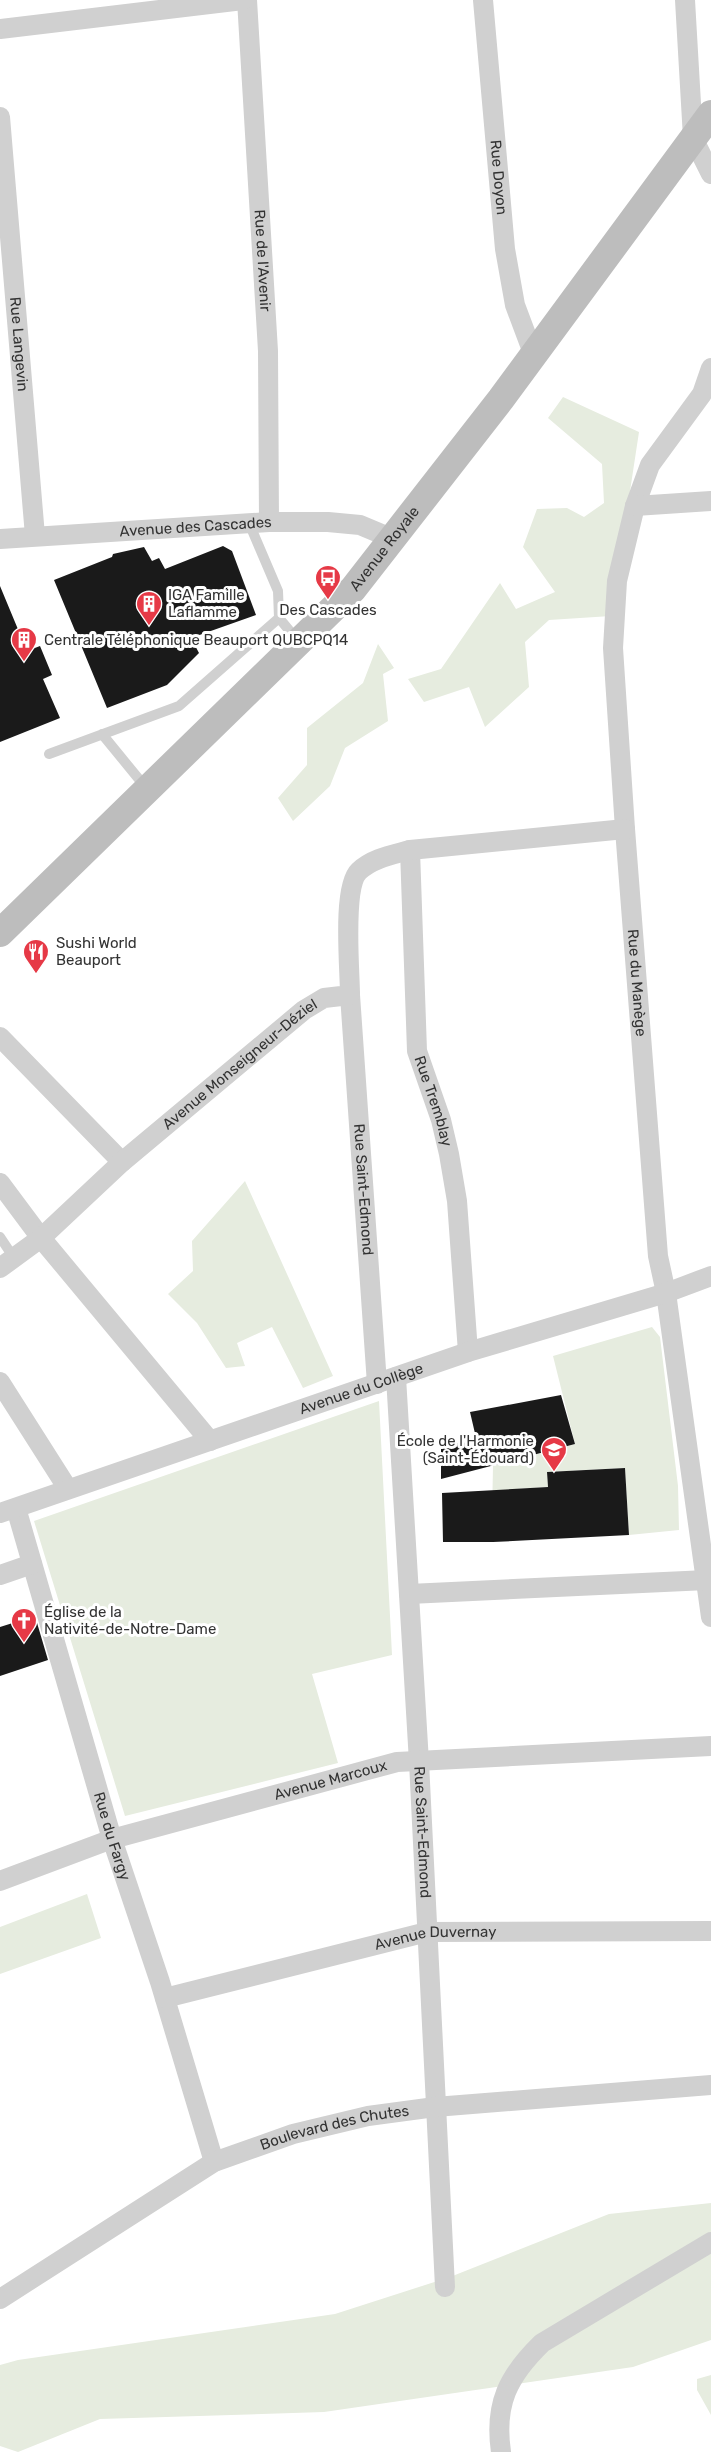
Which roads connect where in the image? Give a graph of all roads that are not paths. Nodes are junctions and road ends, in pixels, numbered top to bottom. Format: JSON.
{"nodes":[{"id":1,"x":245,"y":0,"type":"edge"},
{"id":2,"x":483,"y":0,"type":"edge"},
{"id":3,"x":685,"y":0,"type":"edge"},
{"id":4,"x":0,"y":29,"type":"edge"},
{"id":5,"x":711,"y":114,"type":"edge"},
{"id":6,"x":0,"y":117,"type":"edge"},
{"id":7,"x":693,"y":138,"type":"junction"},
{"id":8,"x":711,"y":174,"type":"edge"},
{"id":9,"x":533,"y":353,"type":"junction"},
{"id":10,"x":711,"y":368,"type":"edge"},
{"id":11,"x":711,"y":501,"type":"edge"},
{"id":12,"x":635,"y":506,"type":"junction"},
{"id":13,"x":270,"y":522,"type":"junction"},
{"id":14,"x":249,"y":523,"type":"junction"},
{"id":15,"x":35,"y":536,"type":"junction"},
{"id":16,"x":391,"y":537,"type":"junction"},
{"id":17,"x":0,"y":539,"type":"edge"},
{"id":18,"x":279,"y":618,"type":"junction"},
{"id":19,"x":299,"y":641,"type":"junction"},
{"id":20,"x":102,"y":734,"type":"junction"},
{"id":21,"x":49,"y":754,"type":"dead end"},
{"id":22,"x":147,"y":790,"type":"junction"},
{"id":23,"x":625,"y":829,"type":"junction"},
{"id":24,"x":410,"y":850,"type":"junction"},
{"id":25,"x":0,"y":933,"type":"edge"},
{"id":26,"x":350,"y":995,"type":"junction"},
{"id":27,"x":0,"y":1037,"type":"edge"},
{"id":28,"x":122,"y":1162,"type":"junction"},
{"id":29,"x":0,"y":1183,"type":"edge"},
{"id":30,"x":0,"y":1237,"type":"edge"},
{"id":31,"x":41,"y":1238,"type":"junction"},
{"id":32,"x":7,"y":1263,"type":"edge"},
{"id":33,"x":711,"y":1276,"type":"edge"},
{"id":34,"x":666,"y":1293,"type":"junction"},
{"id":35,"x":468,"y":1352,"type":"junction"},
{"id":36,"x":396,"y":1377,"type":"junction"},
{"id":37,"x":0,"y":1382,"type":"edge"},
{"id":38,"x":377,"y":1384,"type":"junction"},
{"id":39,"x":210,"y":1441,"type":"junction"},
{"id":40,"x":68,"y":1489,"type":"junction"},
{"id":41,"x":8,"y":1511,"type":"edge"},
{"id":42,"x":32,"y":1564,"type":"junction"},
{"id":43,"x":0,"y":1575,"type":"edge"},
{"id":44,"x":707,"y":1580,"type":"junction"},
{"id":45,"x":409,"y":1594,"type":"junction"},
{"id":46,"x":711,"y":1617,"type":"edge"},
{"id":47,"x":711,"y":1746,"type":"edge"},
{"id":48,"x":419,"y":1762,"type":"junction"},
{"id":49,"x":112,"y":1839,"type":"junction"},
{"id":50,"x":0,"y":1881,"type":"edge"},
{"id":51,"x":711,"y":1931,"type":"edge"},
{"id":52,"x":427,"y":1932,"type":"junction"},
{"id":53,"x":165,"y":1998,"type":"junction"},
{"id":54,"x":711,"y":2085,"type":"edge"},
{"id":55,"x":435,"y":2106,"type":"junction"},
{"id":56,"x":214,"y":2162,"type":"junction"},
{"id":57,"x":711,"y":2242,"type":"edge"},
{"id":58,"x":445,"y":2287,"type":"dead end"},
{"id":59,"x":0,"y":2299,"type":"edge"},
{"id":60,"x":501,"y":2452,"type":"edge"}],
"edges":[{"from":1,"to":4,"type":"street"},
{"from":1,"to":13,"type":"street","name":"Rue de l'Avenir"},
{"from":2,"to":9,"type":"street","name":"Rue Doyon"},
{"from":3,"to":7,"type":"street"},
{"from":5,"to":7,"type":"main road","name":"Avenue Royale"},
{"from":6,"to":15,"type":"street","name":"Rue Langevin"},
{"from":7,"to":8,"type":"street"},
{"from":7,"to":9,"type":"main road","name":"Avenue Royale"},
{"from":9,"to":16,"type":"main road","name":"Avenue Royale"},
{"from":10,"to":12,"type":"street","name":"Rue du Manège"},
{"from":11,"to":12,"type":"street"},
{"from":12,"to":23,"type":"street","name":"Rue du Manège"},
{"from":13,"to":14,"type":"street","name":"Avenue des Cascades"},
{"from":13,"to":16,"type":"street","name":"Avenue des Cascades"},
{"from":14,"to":15,"type":"street","name":"Avenue des Cascades"},
{"from":14,"to":18,"type":"lane"},
{"from":15,"to":17,"type":"street","name":"Avenue des Cascades"},
{"from":16,"to":19,"type":"main road","name":"Avenue Royale"},
{"from":18,"to":19,"type":"lane"},
{"from":18,"to":20,"type":"lane"},
{"from":19,"to":22,"type":"main road","name":"Avenue Royale"},
{"from":20,"to":21,"type":"lane"},
{"from":20,"to":22,"type":"lane"},
{"from":22,"to":25,"type":"main road","name":"Avenue Royale"},
{"from":23,"to":24,"type":"street"},
{"from":23,"to":34,"type":"street","name":"Rue du Manège"},
{"from":24,"to":26,"type":"street"},
{"from":24,"to":35,"type":"street","name":"Rue Tremblay"},
{"from":26,"to":28,"type":"street","name":"Avenue Monseigneur-Déziel"},
{"from":26,"to":38,"type":"street","name":"Rue Saint-Edmond"},
{"from":27,"to":28,"type":"street"},
{"from":28,"to":31,"type":"street","name":"Avenue Monseigneur-Déziel"},
{"from":29,"to":31,"type":"street"},
{"from":30,"to":32,"type":"lane"},
{"from":31,"to":32,"type":"street","name":"Avenue Monseigneur-Déziel"},
{"from":31,"to":39,"type":"street"},
{"from":33,"to":34,"type":"street","name":"Avenue du Collège"},
{"from":34,"to":35,"type":"street","name":"Avenue du Collège"},
{"from":34,"to":44,"type":"street","name":"Rue du Manège"},
{"from":35,"to":36,"type":"street","name":"Avenue du Collège"},
{"from":36,"to":38,"type":"street","name":"Avenue du Collège"},
{"from":36,"to":45,"type":"street","name":"Rue Saint-Edmond"},
{"from":37,"to":40,"type":"street"},
{"from":38,"to":39,"type":"street","name":"Avenue du Collège"},
{"from":39,"to":40,"type":"street","name":"Avenue du Collège"},
{"from":40,"to":41,"type":"street","name":"Avenue du Collège"},
{"from":41,"to":42,"type":"street","name":"Rue du Fargy"},
{"from":42,"to":43,"type":"street"},
{"from":42,"to":49,"type":"street","name":"Rue du Fargy"},
{"from":44,"to":45,"type":"street"},
{"from":44,"to":46,"type":"street","name":"Rue du Manège"},
{"from":45,"to":48,"type":"street","name":"Rue Saint-Edmond"},
{"from":47,"to":48,"type":"street","name":"Avenue Marcoux"},
{"from":48,"to":49,"type":"street","name":"Avenue Marcoux"},
{"from":48,"to":52,"type":"street","name":"Rue Saint-Edmond"},
{"from":49,"to":50,"type":"street","name":"Avenue Marcoux"},
{"from":49,"to":53,"type":"street","name":"Rue du Fargy"},
{"from":51,"to":52,"type":"street","name":"Avenue Duvernay"},
{"from":52,"to":53,"type":"street","name":"Avenue Duvernay"},
{"from":52,"to":55,"type":"street","name":"Rue Saint-Edmond"},
{"from":53,"to":56,"type":"street","name":"Rue du Fargy"},
{"from":54,"to":55,"type":"street","name":"Boulevard des Chutes"},
{"from":55,"to":56,"type":"street","name":"Boulevard des Chutes"},
{"from":55,"to":58,"type":"street","name":"Rue Saint-Edmond"},
{"from":56,"to":59,"type":"street","name":"Boulevard des Chutes"},
{"from":57,"to":60,"type":"street"}]}
